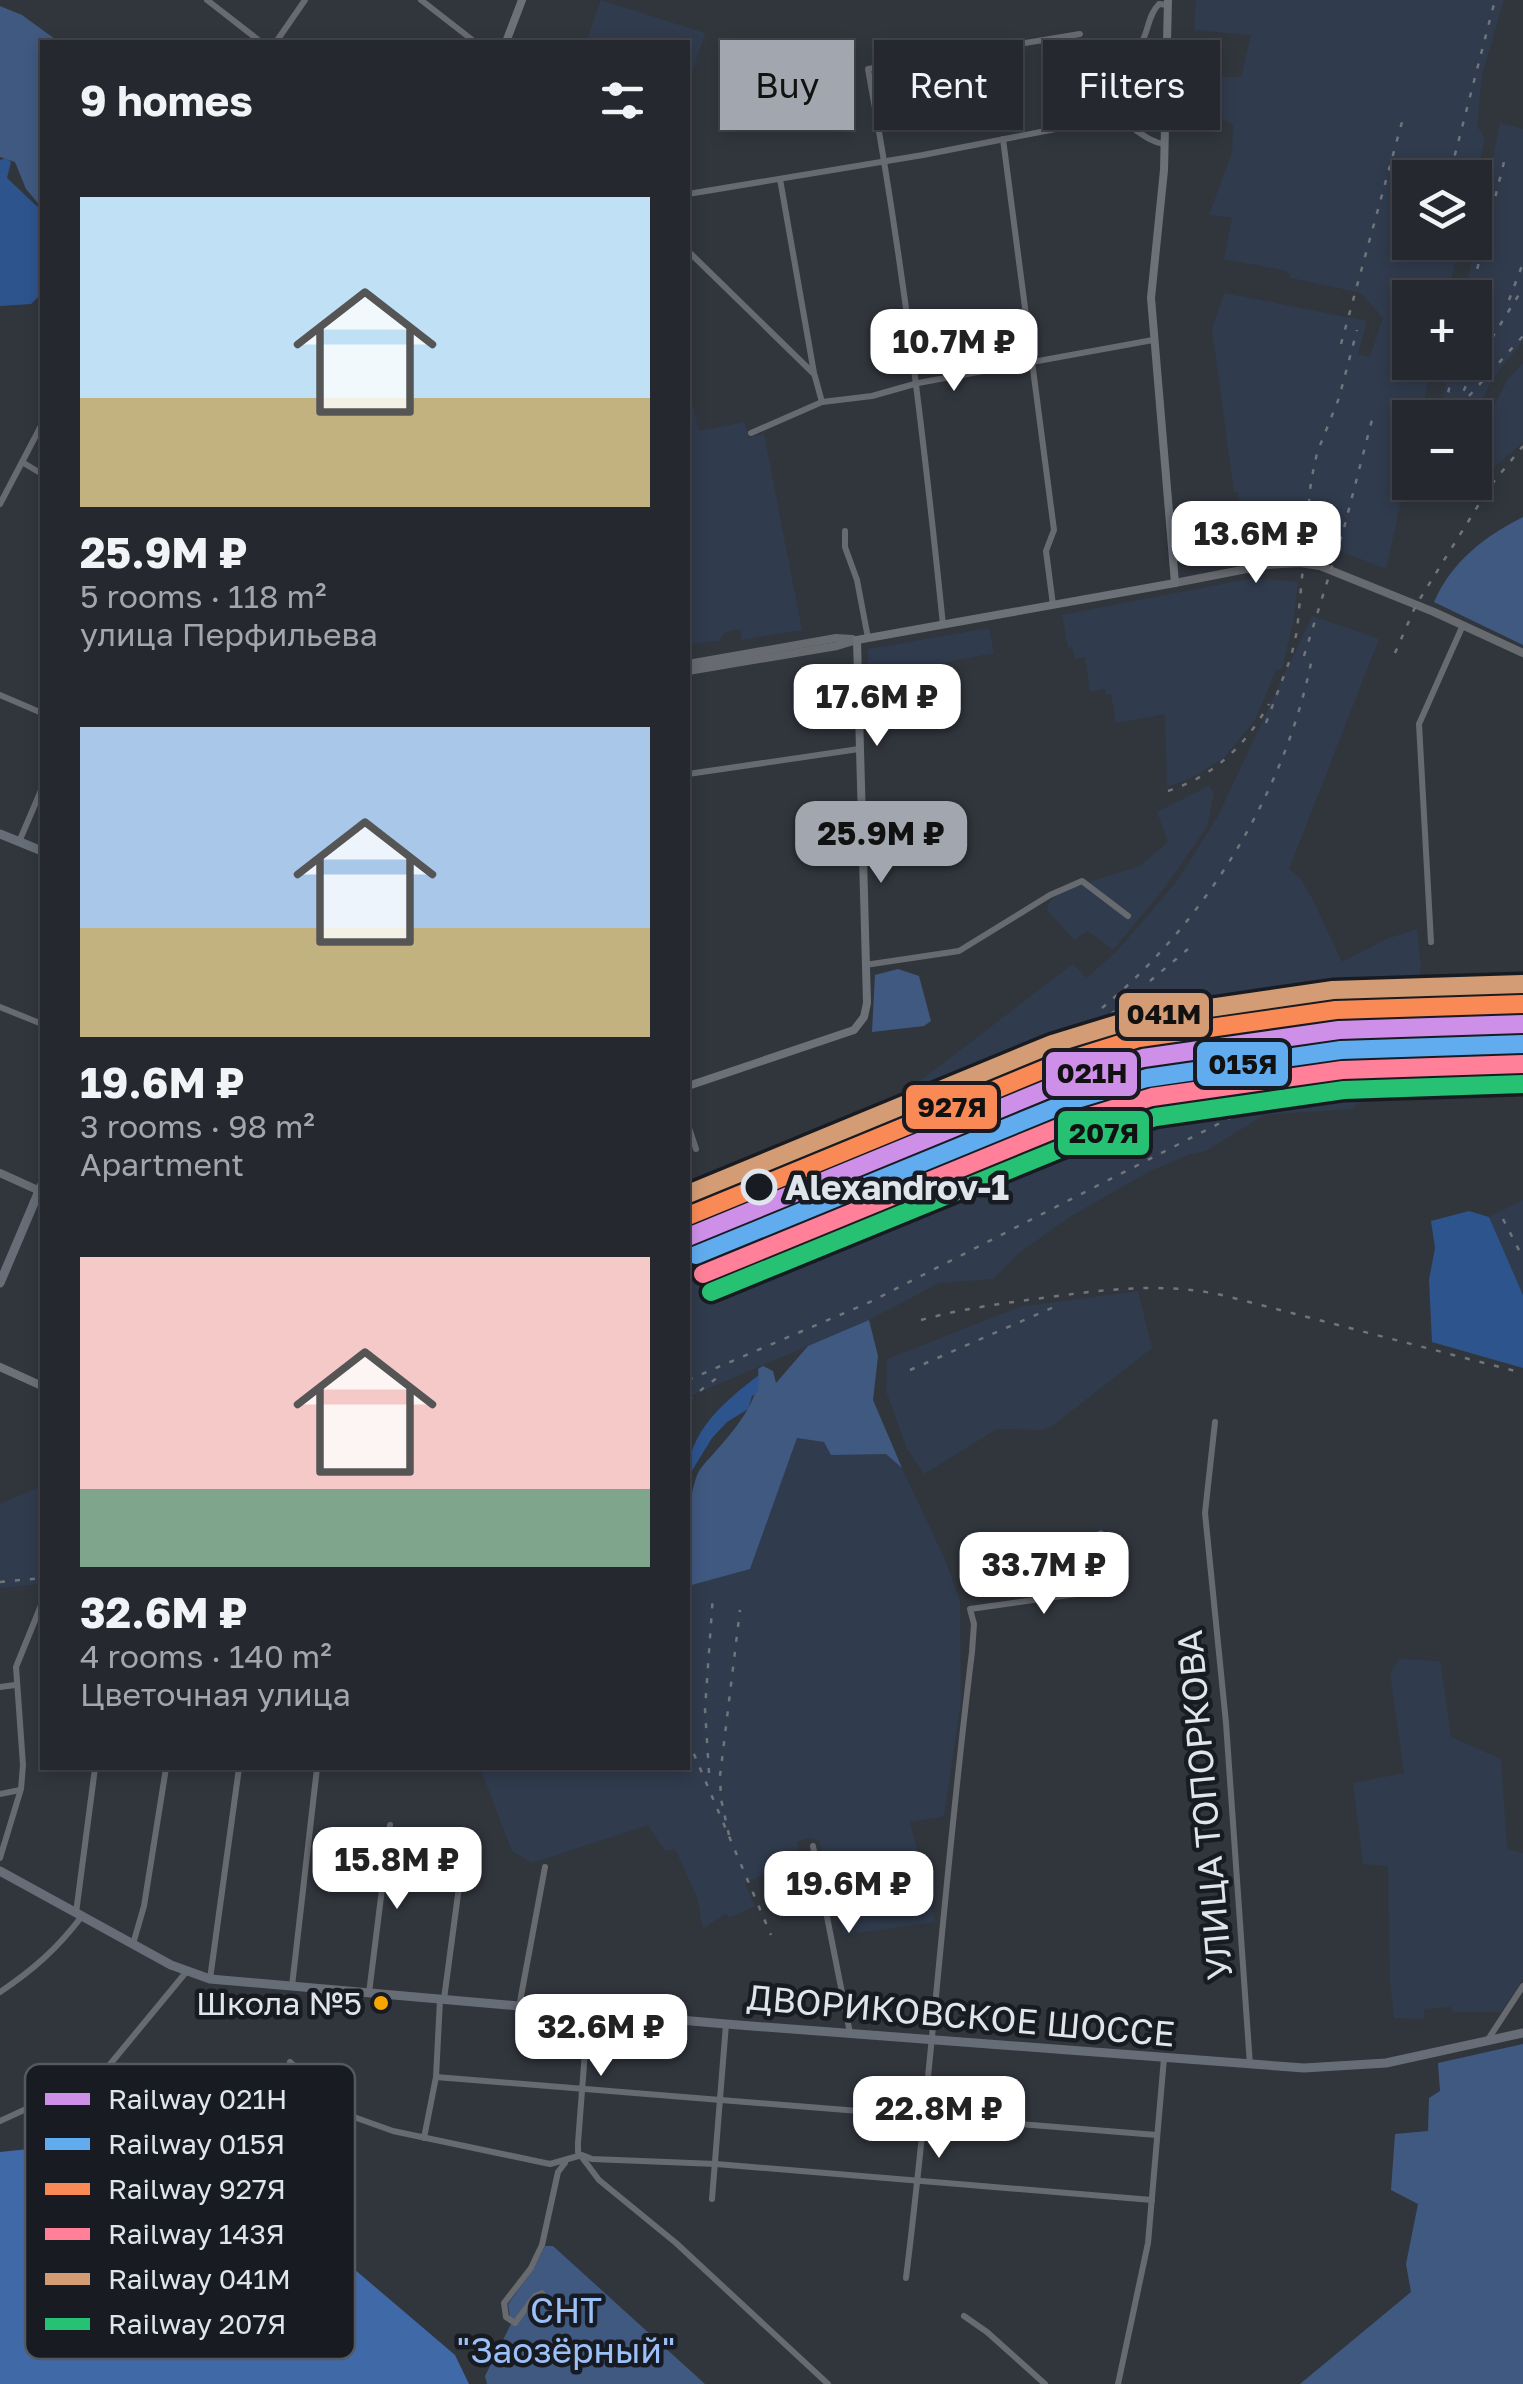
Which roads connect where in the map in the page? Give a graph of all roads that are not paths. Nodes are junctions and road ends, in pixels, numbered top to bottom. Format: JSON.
{"nodes":[{"id":1,"x":207,"y":0,"type":"edge"},
{"id":2,"x":305,"y":0,"type":"edge"},
{"id":3,"x":422,"y":0,"type":"edge"},
{"id":4,"x":522,"y":0,"type":"edge"},
{"id":5,"x":1161,"y":2,"type":"edge"},
{"id":6,"x":1080,"y":34,"type":"dead end"},
{"id":7,"x":258,"y":40,"type":"edge"},
{"id":8,"x":277,"y":40,"type":"edge"},
{"id":9,"x":472,"y":40,"type":"edge"},
{"id":10,"x":507,"y":40,"type":"edge"},
{"id":11,"x":1144,"y":40,"type":"edge"},
{"id":12,"x":1023,"y":45,"type":"edge"},
{"id":13,"x":874,"y":69,"type":"edge"},
{"id":14,"x":874,"y":102,"type":"edge"},
{"id":15,"x":879,"y":130,"type":"edge"},
{"id":16,"x":1003,"y":139,"type":"junction"},
{"id":17,"x":1164,"y":144,"type":"junction"},
{"id":18,"x":885,"y":161,"type":"junction"},
{"id":19,"x":780,"y":179,"type":"junction"},
{"id":20,"x":690,"y":194,"type":"edge"},
{"id":21,"x":690,"y":253,"type":"edge"},
{"id":22,"x":1153,"y":340,"type":"junction"},
{"id":23,"x":1034,"y":361,"type":"junction"},
{"id":24,"x":814,"y":373,"type":"junction"},
{"id":25,"x":918,"y":383,"type":"junction"},
{"id":26,"x":822,"y":402,"type":"junction"},
{"id":27,"x":40,"y":429,"type":"edge"},
{"id":28,"x":751,"y":433,"type":"dead end"},
{"id":29,"x":22,"y":462,"type":"junction"},
{"id":30,"x":40,"y":473,"type":"edge"},
{"id":31,"x":0,"y":504,"type":"edge"},
{"id":32,"x":844,"y":531,"type":"dead end"},
{"id":33,"x":1175,"y":583,"type":"junction"},
{"id":34,"x":1053,"y":605,"type":"junction"},
{"id":35,"x":1463,"y":625,"type":"junction"},
{"id":36,"x":944,"y":627,"type":"junction"},
{"id":37,"x":868,"y":638,"type":"junction"},
{"id":38,"x":857,"y":640,"type":"junction"},
{"id":39,"x":1523,"y":653,"type":"edge"},
{"id":40,"x":690,"y":668,"type":"edge"},
{"id":41,"x":0,"y":695,"type":"edge"},
{"id":42,"x":40,"y":712,"type":"edge"},
{"id":43,"x":859,"y":749,"type":"junction"},
{"id":44,"x":690,"y":774,"type":"edge"},
{"id":45,"x":40,"y":793,"type":"edge"},
{"id":46,"x":0,"y":834,"type":"edge"},
{"id":47,"x":19,"y":842,"type":"junction"},
{"id":48,"x":40,"y":850,"type":"edge"},
{"id":49,"x":1128,"y":916,"type":"dead end"},
{"id":50,"x":1432,"y":942,"type":"dead end"},
{"id":51,"x":866,"y":965,"type":"junction"},
{"id":52,"x":0,"y":1007,"type":"edge"},
{"id":53,"x":40,"y":1023,"type":"edge"},
{"id":54,"x":690,"y":1085,"type":"edge"},
{"id":55,"x":690,"y":1132,"type":"edge"},
{"id":56,"x":696,"y":1149,"type":"dead end"},
{"id":57,"x":0,"y":1173,"type":"edge"},
{"id":58,"x":40,"y":1188,"type":"edge"},
{"id":59,"x":40,"y":1193,"type":"edge"},
{"id":60,"x":4,"y":1260,"type":"edge"},
{"id":61,"x":0,"y":1283,"type":"edge"},
{"id":62,"x":0,"y":1367,"type":"edge"},
{"id":63,"x":40,"y":1385,"type":"edge"},
{"id":64,"x":1216,"y":1422,"type":"dead end"},
{"id":65,"x":1112,"y":1589,"type":"dead end"},
{"id":66,"x":40,"y":1608,"type":"edge"},
{"id":67,"x":16,"y":1685,"type":"junction"},
{"id":68,"x":0,"y":1687,"type":"edge"},
{"id":69,"x":95,"y":1770,"type":"edge"},
{"id":70,"x":166,"y":1770,"type":"edge"},
{"id":71,"x":239,"y":1770,"type":"edge"},
{"id":72,"x":317,"y":1770,"type":"edge"},
{"id":73,"x":21,"y":1789,"type":"junction"},
{"id":74,"x":0,"y":1794,"type":"edge"},
{"id":75,"x":390,"y":1825,"type":"dead end"},
{"id":76,"x":465,"y":1842,"type":"dead end"},
{"id":77,"x":813,"y":1846,"type":"dead end"},
{"id":78,"x":0,"y":1858,"type":"edge"},
{"id":79,"x":546,"y":1867,"type":"dead end"},
{"id":80,"x":0,"y":1871,"type":"edge"},
{"id":81,"x":79,"y":1915,"type":"junction"},
{"id":82,"x":133,"y":1944,"type":"junction"},
{"id":83,"x":186,"y":1971,"type":"junction"},
{"id":84,"x":210,"y":1979,"type":"junction"},
{"id":85,"x":1523,"y":1986,"type":"edge"},
{"id":86,"x":292,"y":1987,"type":"junction"},
{"id":87,"x":0,"y":1992,"type":"edge"},
{"id":88,"x":369,"y":1994,"type":"junction"},
{"id":89,"x":442,"y":2000,"type":"junction"},
{"id":90,"x":519,"y":2007,"type":"junction"},
{"id":91,"x":588,"y":2012,"type":"junction"},
{"id":92,"x":726,"y":2024,"type":"junction"},
{"id":93,"x":850,"y":2033,"type":"junction"},
{"id":94,"x":1523,"y":2033,"type":"edge"},
{"id":95,"x":932,"y":2040,"type":"junction"},
{"id":96,"x":1486,"y":2042,"type":"junction"},
{"id":97,"x":1164,"y":2058,"type":"junction"},
{"id":98,"x":290,"y":2062,"type":"dead end"},
{"id":99,"x":110,"y":2064,"type":"edge"},
{"id":100,"x":292,"y":2064,"type":"edge"},
{"id":101,"x":1250,"y":2064,"type":"junction"},
{"id":102,"x":436,"y":2077,"type":"junction"},
{"id":103,"x":582,"y":2087,"type":"junction"},
{"id":104,"x":722,"y":2098,"type":"junction"},
{"id":105,"x":25,"y":2109,"type":"edge"},
{"id":106,"x":355,"y":2117,"type":"edge"},
{"id":107,"x":925,"y":2117,"type":"junction"},
{"id":108,"x":0,"y":2121,"type":"edge"},
{"id":109,"x":1157,"y":2135,"type":"junction"},
{"id":110,"x":424,"y":2138,"type":"junction"},
{"id":111,"x":582,"y":2155,"type":"junction"},
{"id":112,"x":566,"y":2162,"type":"junction"},
{"id":113,"x":716,"y":2164,"type":"junction"},
{"id":114,"x":918,"y":2180,"type":"junction"},
{"id":115,"x":712,"y":2200,"type":"dead end"},
{"id":116,"x":1152,"y":2200,"type":"junction"},
{"id":117,"x":906,"y":2278,"type":"dead end"},
{"id":118,"x":542,"y":2293,"type":"dead end"},
{"id":119,"x":964,"y":2316,"type":"dead end"},
{"id":120,"x":828,"y":2384,"type":"edge"},
{"id":121,"x":1045,"y":2384,"type":"edge"},
{"id":122,"x":1118,"y":2384,"type":"edge"}],
"edges":[{"from":1,"to":7,"type":"street"},
{"from":2,"to":8,"type":"street"},
{"from":3,"to":9,"type":"street"},
{"from":4,"to":10,"type":"main road"},
{"from":5,"to":11,"type":"street"},
{"from":5,"to":17,"type":"main road"},
{"from":6,"to":12,"type":"street"},
{"from":13,"to":14,"type":"street"},
{"from":15,"to":18,"type":"street"},
{"from":16,"to":17,"type":"street"},
{"from":16,"to":18,"type":"street"},
{"from":16,"to":23,"type":"street"},
{"from":17,"to":22,"type":"main road"},
{"from":18,"to":19,"type":"street"},
{"from":18,"to":25,"type":"street"},
{"from":19,"to":20,"type":"street"},
{"from":19,"to":24,"type":"street"},
{"from":21,"to":24,"type":"street"},
{"from":22,"to":23,"type":"street"},
{"from":22,"to":33,"type":"main road"},
{"from":23,"to":25,"type":"street"},
{"from":23,"to":34,"type":"street"},
{"from":24,"to":26,"type":"street"},
{"from":25,"to":26,"type":"street"},
{"from":25,"to":36,"type":"street"},
{"from":26,"to":28,"type":"street"},
{"from":27,"to":29,"type":"street"},
{"from":29,"to":30,"type":"street"},
{"from":29,"to":31,"type":"street"},
{"from":32,"to":37,"type":"street"},
{"from":33,"to":34,"type":"main road"},
{"from":33,"to":35,"type":"street"},
{"from":34,"to":36,"type":"main road"},
{"from":35,"to":39,"type":"street"},
{"from":35,"to":50,"type":"street"},
{"from":36,"to":37,"type":"main road"},
{"from":37,"to":38,"type":"main road"},
{"from":38,"to":40,"type":"street"},
{"from":38,"to":43,"type":"main road"},
{"from":41,"to":42,"type":"street"},
{"from":43,"to":44,"type":"street"},
{"from":43,"to":51,"type":"main road"},
{"from":45,"to":47,"type":"street"},
{"from":46,"to":47,"type":"main road"},
{"from":47,"to":48,"type":"main road"},
{"from":49,"to":51,"type":"street"},
{"from":51,"to":54,"type":"main road"},
{"from":52,"to":53,"type":"street"},
{"from":55,"to":56,"type":"street"},
{"from":57,"to":58,"type":"street"},
{"from":59,"to":60,"type":"main road"},
{"from":60,"to":61,"type":"main road"},
{"from":62,"to":63,"type":"main road"},
{"from":64,"to":101,"type":"street","name":"УЛИЦА ТОПОРКОВА"},
{"from":65,"to":95,"type":"street"},
{"from":66,"to":67,"type":"street"},
{"from":67,"to":68,"type":"street"},
{"from":67,"to":73,"type":"street"},
{"from":69,"to":81,"type":"street"},
{"from":70,"to":82,"type":"street"},
{"from":71,"to":84,"type":"street"},
{"from":72,"to":86,"type":"street"},
{"from":73,"to":74,"type":"street"},
{"from":73,"to":78,"type":"street"},
{"from":75,"to":88,"type":"street"},
{"from":76,"to":89,"type":"street"},
{"from":77,"to":93,"type":"street"},
{"from":79,"to":90,"type":"street"},
{"from":80,"to":81,"type":"main road","name":"ДВОРИКОВСКОЕ ШОССЕ"},
{"from":81,"to":82,"type":"main road","name":"ДВОРИКОВСКОЕ ШОССЕ"},
{"from":81,"to":87,"type":"street"},
{"from":82,"to":83,"type":"main road","name":"ДВОРИКОВСКОЕ ШОССЕ"},
{"from":83,"to":84,"type":"main road","name":"ДВОРИКОВСКОЕ ШОССЕ"},
{"from":83,"to":99,"type":"street"},
{"from":84,"to":86,"type":"main road","name":"ДВОРИКОВСКОЕ ШОССЕ"},
{"from":85,"to":96,"type":"street"},
{"from":86,"to":88,"type":"main road","name":"ДВОРИКОВСКОЕ ШОССЕ"},
{"from":88,"to":89,"type":"main road","name":"ДВОРИКОВСКОЕ ШОССЕ"},
{"from":89,"to":90,"type":"main road","name":"ДВОРИКОВСКОЕ ШОССЕ"},
{"from":89,"to":102,"type":"street"},
{"from":90,"to":91,"type":"main road","name":"ДВОРИКОВСКОЕ ШОССЕ"},
{"from":91,"to":92,"type":"main road","name":"ДВОРИКОВСКОЕ ШОССЕ"},
{"from":91,"to":103,"type":"street"},
{"from":92,"to":93,"type":"main road","name":"ДВОРИКОВСКОЕ ШОССЕ"},
{"from":92,"to":104,"type":"street"},
{"from":93,"to":95,"type":"main road","name":"ДВОРИКОВСКОЕ ШОССЕ"},
{"from":94,"to":96,"type":"main road","name":"ДВОРИКОВСКОЕ ШОССЕ"},
{"from":95,"to":97,"type":"main road","name":"ДВОРИКОВСКОЕ ШОССЕ"},
{"from":95,"to":107,"type":"street"},
{"from":96,"to":101,"type":"main road","name":"ДВОРИКОВСКОЕ ШОССЕ"},
{"from":97,"to":101,"type":"main road","name":"ДВОРИКОВСКОЕ ШОССЕ"},
{"from":97,"to":109,"type":"street"},
{"from":98,"to":100,"type":"street"},
{"from":102,"to":103,"type":"street"},
{"from":102,"to":110,"type":"street"},
{"from":103,"to":104,"type":"street"},
{"from":103,"to":111,"type":"street"},
{"from":104,"to":107,"type":"street"},
{"from":104,"to":113,"type":"street"},
{"from":105,"to":108,"type":"street"},
{"from":106,"to":110,"type":"street"},
{"from":107,"to":109,"type":"street"},
{"from":107,"to":114,"type":"street"},
{"from":109,"to":116,"type":"street"},
{"from":110,"to":112,"type":"street"},
{"from":111,"to":112,"type":"street"},
{"from":111,"to":113,"type":"street"},
{"from":111,"to":120,"type":"street"},
{"from":112,"to":118,"type":"street"},
{"from":113,"to":114,"type":"street"},
{"from":113,"to":115,"type":"street"},
{"from":114,"to":116,"type":"street"},
{"from":114,"to":117,"type":"street"},
{"from":116,"to":122,"type":"street"},
{"from":119,"to":121,"type":"street"}]}
